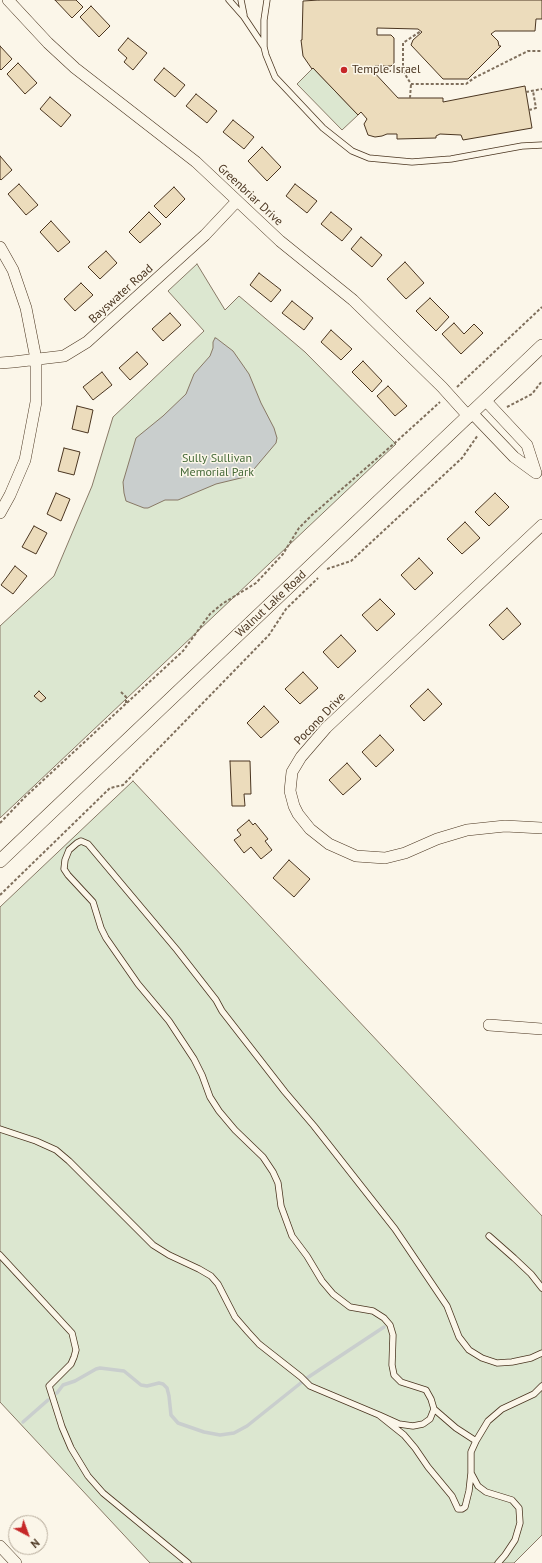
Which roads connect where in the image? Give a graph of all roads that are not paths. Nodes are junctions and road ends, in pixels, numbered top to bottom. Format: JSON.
{"nodes":[{"id":1,"x":8,"y":0,"type":"edge"},
{"id":2,"x":229,"y":0,"type":"edge"},
{"id":3,"x":241,"y":0,"type":"edge"},
{"id":4,"x":267,"y":0,"type":"edge"},
{"id":5,"x":244,"y":17,"type":"junction"},
{"id":6,"x":264,"y":47,"type":"junction"},
{"id":7,"x":542,"y":145,"type":"edge"},
{"id":8,"x":237,"y":201,"type":"junction"},
{"id":9,"x":0,"y":247,"type":"edge"},
{"id":10,"x":542,"y":346,"type":"edge"},
{"id":11,"x":36,"y":359,"type":"junction"},
{"id":12,"x":0,"y":363,"type":"edge"},
{"id":13,"x":485,"y":400,"type":"junction"},
{"id":14,"x":470,"y":415,"type":"junction"},
{"id":15,"x":539,"y":477,"type":"edge"},
{"id":16,"x":0,"y":514,"type":"edge"},
{"id":17,"x":542,"y":525,"type":"edge"},
{"id":18,"x":542,"y":828,"type":"edge"},
{"id":19,"x":0,"y":861,"type":"edge"},
{"id":20,"x":488,"y":1025,"type":"dead end"},
{"id":21,"x":542,"y":1030,"type":"edge"},
{"id":22,"x":0,"y":1128,"type":"edge"},
{"id":23,"x":489,"y":1236,"type":"dead end"},
{"id":24,"x":0,"y":1255,"type":"edge"},
{"id":25,"x":542,"y":1288,"type":"edge"},
{"id":26,"x":542,"y":1353,"type":"edge"},
{"id":27,"x":542,"y":1386,"type":"edge"},
{"id":28,"x":434,"y":1410,"type":"junction"},
{"id":29,"x":379,"y":1415,"type":"junction"},
{"id":30,"x":476,"y":1441,"type":"junction"},
{"id":31,"x":471,"y":1473,"type":"junction"},
{"id":32,"x":0,"y":1546,"type":"edge"},
{"id":33,"x":16,"y":1563,"type":"edge"},
{"id":34,"x":188,"y":1563,"type":"edge"},
{"id":35,"x":498,"y":1563,"type":"edge"}],
"edges":[{"from":1,"to":8,"type":"street","name":"Greenbriar Drive"},
{"from":2,"to":5,"type":"lane"},
{"from":3,"to":5,"type":"lane"},
{"from":4,"to":6,"type":"lane"},
{"from":5,"to":6,"type":"lane"},
{"from":6,"to":7,"type":"lane"},
{"from":8,"to":11,"type":"street","name":"Bayswater Road"},
{"from":8,"to":14,"type":"street","name":"Greenbriar Drive"},
{"from":9,"to":11,"type":"street"},
{"from":10,"to":13,"type":"street","name":"Walnut Lake Road"},
{"from":11,"to":12,"type":"street","name":"Bayswater Road"},
{"from":11,"to":16,"type":"street"},
{"from":13,"to":14,"type":"street","name":"Walnut Lake Road"},
{"from":13,"to":15,"type":"street","name":"Greenbriar Drive"},
{"from":14,"to":15,"type":"street","name":"Greenbriar Drive"},
{"from":14,"to":19,"type":"street","name":"Walnut Lake Road"},
{"from":17,"to":18,"type":"street","name":"Pocono Drive"},
{"from":20,"to":21,"type":"street"},
{"from":22,"to":29,"type":"lane"},
{"from":23,"to":25,"type":"lane"},
{"from":24,"to":34,"type":"lane"},
{"from":26,"to":28,"type":"lane"},
{"from":27,"to":30,"type":"lane"},
{"from":28,"to":29,"type":"lane"},
{"from":28,"to":30,"type":"lane"},
{"from":29,"to":31,"type":"lane"},
{"from":30,"to":31,"type":"lane"},
{"from":31,"to":35,"type":"lane"},
{"from":32,"to":33,"type":"street"}]}
